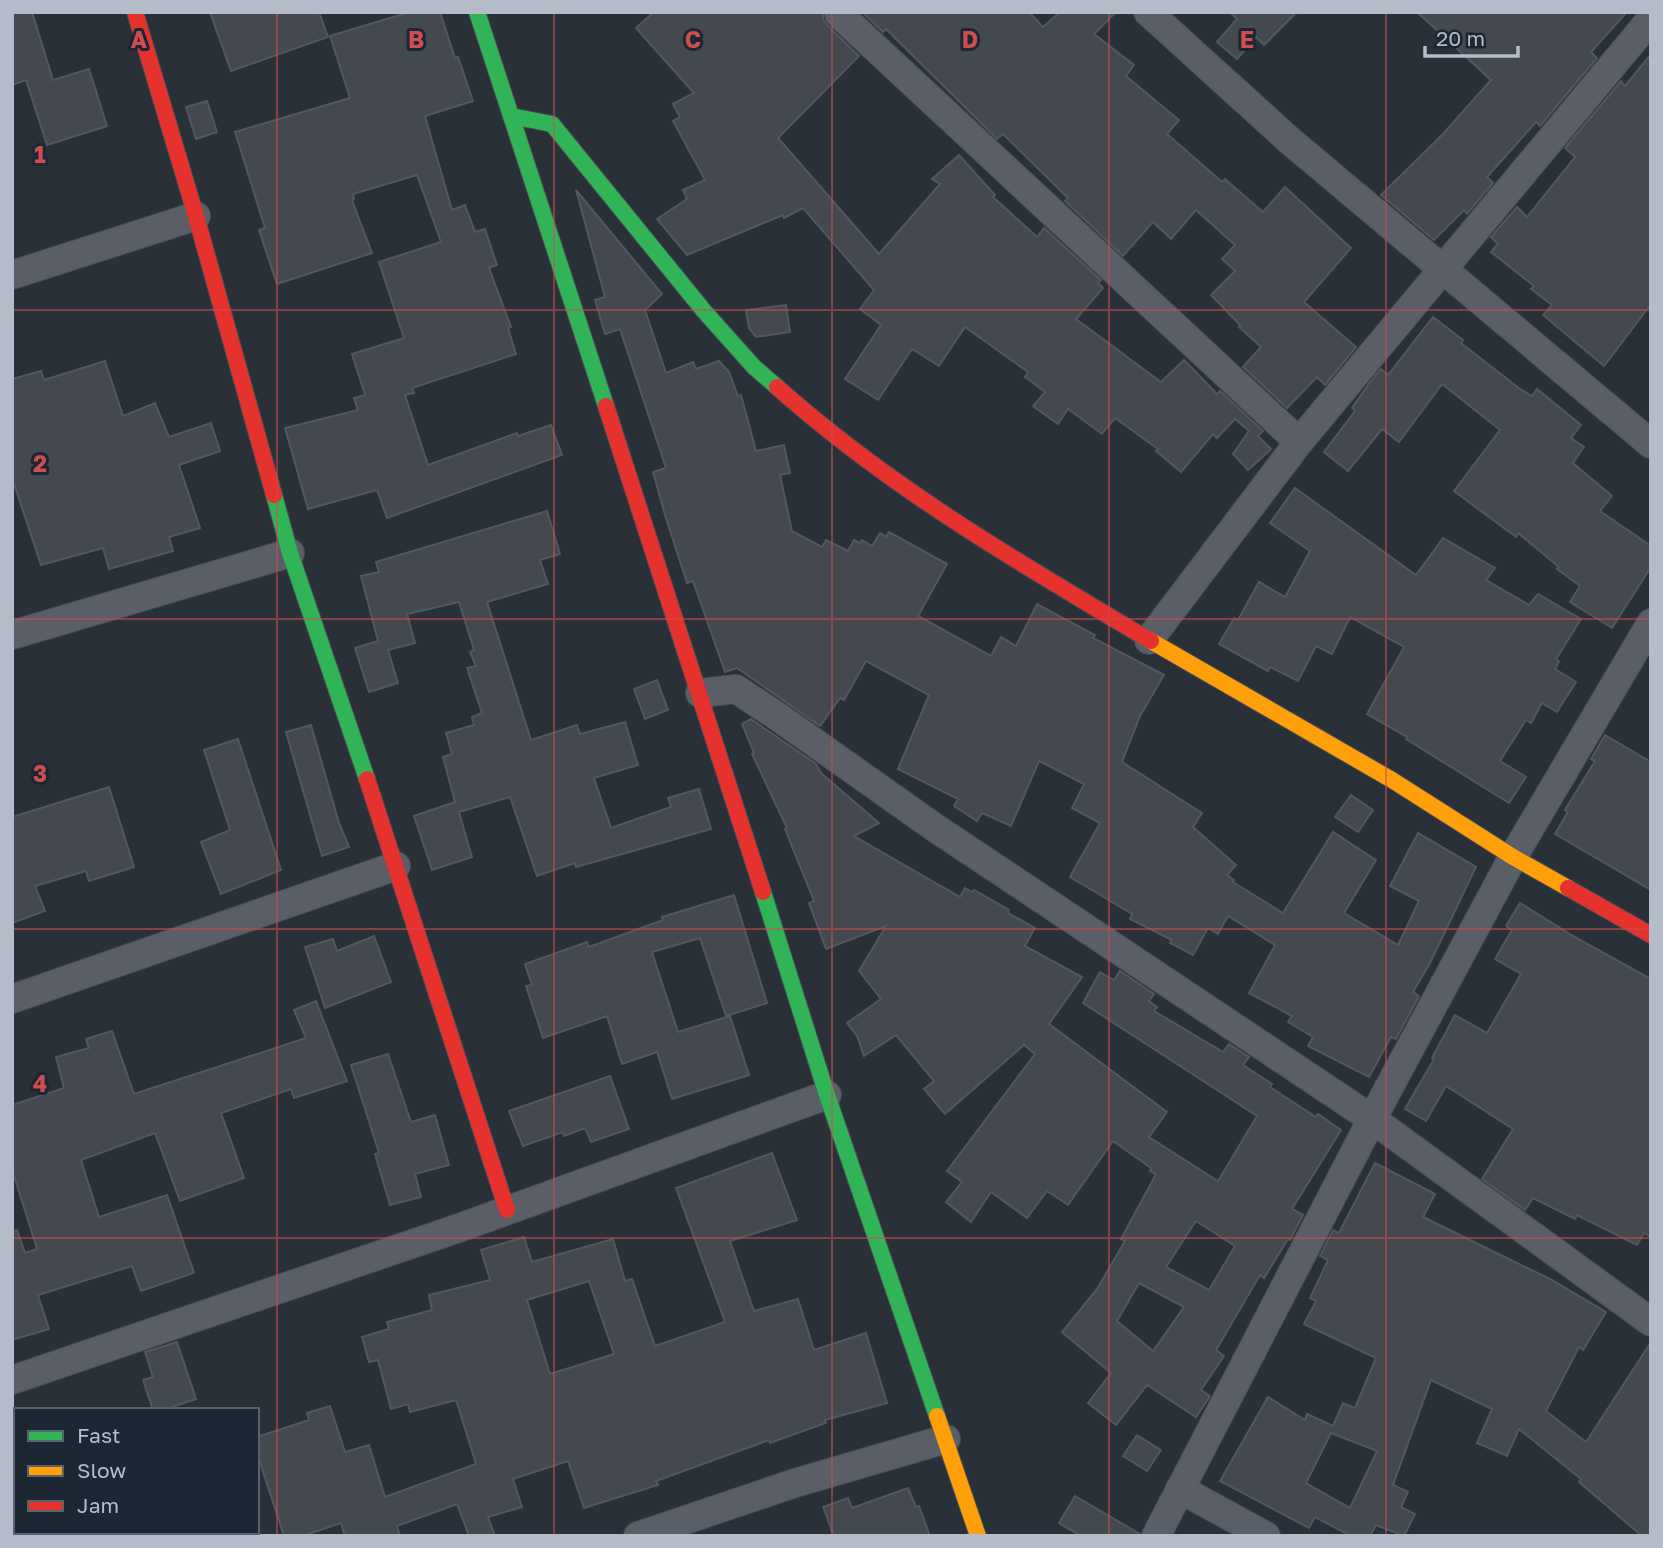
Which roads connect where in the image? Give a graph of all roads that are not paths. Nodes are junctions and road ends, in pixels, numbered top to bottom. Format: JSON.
{"nodes":[{"id":1,"x":135,"y":12,"type":"edge"},
{"id":2,"x":477,"y":12,"type":"edge"},
{"id":3,"x":1148,"y":12,"type":"edge"},
{"id":4,"x":839,"y":14,"type":"dead end"},
{"id":5,"x":1647,"y":31,"type":"edge"},
{"id":6,"x":511,"y":116,"type":"junction"},
{"id":7,"x":196,"y":216,"type":"junction"},
{"id":8,"x":1444,"y":270,"type":"junction"},
{"id":9,"x":12,"y":275,"type":"edge"},
{"id":10,"x":1299,"y":442,"type":"junction"},
{"id":11,"x":1651,"y":444,"type":"edge"},
{"id":12,"x":290,"y":553,"type":"junction"},
{"id":13,"x":1651,"y":623,"type":"edge"},
{"id":14,"x":12,"y":635,"type":"edge"},
{"id":15,"x":1149,"y":640,"type":"junction"},
{"id":16,"x":700,"y":693,"type":"junction"},
{"id":17,"x":1513,"y":858,"type":"junction"},
{"id":18,"x":396,"y":866,"type":"junction"},
{"id":19,"x":1651,"y":935,"type":"edge"},
{"id":20,"x":12,"y":999,"type":"edge"},
{"id":21,"x":827,"y":1095,"type":"junction"},
{"id":22,"x":1372,"y":1119,"type":"junction"},
{"id":23,"x":507,"y":1210,"type":"junction"},
{"id":24,"x":1651,"y":1322,"type":"edge"},
{"id":25,"x":12,"y":1380,"type":"edge"},
{"id":26,"x":946,"y":1439,"type":"junction"},
{"id":27,"x":1180,"y":1489,"type":"junction"},
{"id":28,"x":638,"y":1536,"type":"edge"},
{"id":29,"x":978,"y":1536,"type":"edge"},
{"id":30,"x":1156,"y":1536,"type":"edge"},
{"id":31,"x":1266,"y":1536,"type":"edge"}],
"edges":[{"from":1,"to":7,"type":"street"},
{"from":2,"to":6,"type":"street"},
{"from":3,"to":8,"type":"street"},
{"from":4,"to":10,"type":"street"},
{"from":5,"to":8,"type":"street"},
{"from":6,"to":15,"type":"street"},
{"from":6,"to":16,"type":"street"},
{"from":7,"to":9,"type":"street"},
{"from":7,"to":12,"type":"street"},
{"from":8,"to":10,"type":"street"},
{"from":8,"to":11,"type":"street"},
{"from":10,"to":15,"type":"street"},
{"from":12,"to":14,"type":"street"},
{"from":12,"to":18,"type":"street"},
{"from":13,"to":17,"type":"street"},
{"from":15,"to":17,"type":"street"},
{"from":16,"to":21,"type":"street"},
{"from":16,"to":22,"type":"street"},
{"from":17,"to":19,"type":"street"},
{"from":17,"to":22,"type":"street"},
{"from":18,"to":20,"type":"street"},
{"from":18,"to":23,"type":"street"},
{"from":21,"to":23,"type":"street"},
{"from":21,"to":26,"type":"street"},
{"from":22,"to":24,"type":"street"},
{"from":22,"to":27,"type":"street"},
{"from":23,"to":25,"type":"street"},
{"from":26,"to":28,"type":"street"},
{"from":26,"to":29,"type":"street"},
{"from":27,"to":30,"type":"street"},
{"from":27,"to":31,"type":"street"}]}
